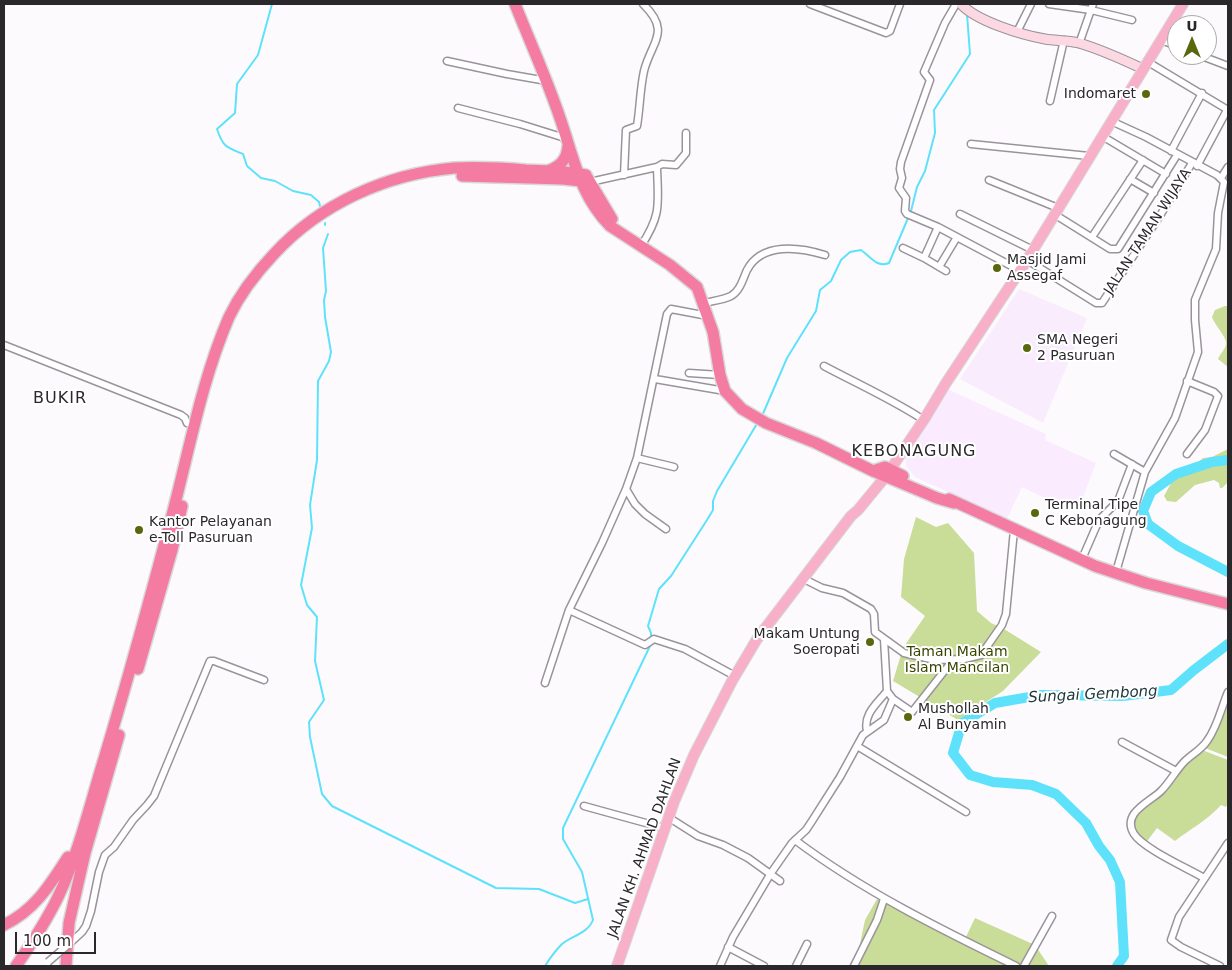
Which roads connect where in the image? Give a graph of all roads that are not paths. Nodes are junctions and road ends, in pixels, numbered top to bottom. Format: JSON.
{"nodes":[{"id":1,"x":514,"y":4,"type":"edge"},
{"id":2,"x":644,"y":4,"type":"edge"},
{"id":3,"x":810,"y":4,"type":"edge"},
{"id":4,"x":900,"y":4,"type":"edge"},
{"id":5,"x":1031,"y":4,"type":"edge"},
{"id":6,"x":1049,"y":4,"type":"edge"},
{"id":7,"x":1184,"y":4,"type":"edge"},
{"id":8,"x":963,"y":7,"type":"edge"},
{"id":9,"x":1092,"y":7,"type":"edge"},
{"id":10,"x":1132,"y":20,"type":"dead end"},
{"id":11,"x":1017,"y":32,"type":"junction"},
{"id":12,"x":1064,"y":40,"type":"junction"},
{"id":13,"x":1161,"y":40,"type":"junction"},
{"id":14,"x":1167,"y":42,"type":"edge"},
{"id":15,"x":1079,"y":44,"type":"junction"},
{"id":16,"x":447,"y":61,"type":"dead end"},
{"id":17,"x":1145,"y":66,"type":"junction"},
{"id":18,"x":546,"y":80,"type":"junction"},
{"id":19,"x":1202,"y":93,"type":"junction"},
{"id":20,"x":1050,"y":101,"type":"dead end"},
{"id":21,"x":458,"y":108,"type":"dead end"},
{"id":22,"x":1228,"y":110,"type":"edge"},
{"id":23,"x":561,"y":121,"type":"junction"},
{"id":24,"x":1111,"y":121,"type":"junction"},
{"id":25,"x":686,"y":133,"type":"dead end"},
{"id":26,"x":1102,"y":136,"type":"junction"},
{"id":27,"x":567,"y":142,"type":"junction"},
{"id":28,"x":971,"y":144,"type":"dead end"},
{"id":29,"x":1170,"y":151,"type":"junction"},
{"id":30,"x":1178,"y":155,"type":"junction"},
{"id":31,"x":1089,"y":156,"type":"junction"},
{"id":32,"x":1143,"y":160,"type":"junction"},
{"id":33,"x":1194,"y":164,"type":"junction"},
{"id":34,"x":1228,"y":167,"type":"edge"},
{"id":35,"x":657,"y":168,"type":"junction"},
{"id":36,"x":548,"y":171,"type":"junction"},
{"id":37,"x":1166,"y":174,"type":"junction"},
{"id":38,"x":624,"y":175,"type":"junction"},
{"id":39,"x":584,"y":178,"type":"junction"},
{"id":40,"x":563,"y":179,"type":"junction"},
{"id":41,"x":1130,"y":179,"type":"junction"},
{"id":42,"x":989,"y":180,"type":"dead end"},
{"id":43,"x":1225,"y":182,"type":"edge"},
{"id":44,"x":1154,"y":193,"type":"junction"},
{"id":45,"x":590,"y":198,"type":"junction"},
{"id":46,"x":1056,"y":211,"type":"junction"},
{"id":47,"x":960,"y":214,"type":"dead end"},
{"id":48,"x":938,"y":227,"type":"junction"},
{"id":49,"x":620,"y":234,"type":"junction"},
{"id":50,"x":957,"y":237,"type":"junction"},
{"id":51,"x":1092,"y":237,"type":"junction"},
{"id":52,"x":641,"y":246,"type":"junction"},
{"id":53,"x":903,"y":248,"type":"dead end"},
{"id":54,"x":1033,"y":250,"type":"junction"},
{"id":55,"x":825,"y":255,"type":"dead end"},
{"id":56,"x":924,"y":258,"type":"junction"},
{"id":57,"x":1027,"y":260,"type":"junction"},
{"id":58,"x":939,"y":267,"type":"junction"},
{"id":59,"x":1019,"y":270,"type":"junction"},
{"id":60,"x":946,"y":272,"type":"dead end"},
{"id":61,"x":704,"y":303,"type":"junction"},
{"id":62,"x":708,"y":316,"type":"junction"},
{"id":63,"x":4,"y":345,"type":"edge"},
{"id":64,"x":824,"y":366,"type":"dead end"},
{"id":65,"x":689,"y":373,"type":"dead end"},
{"id":66,"x":720,"y":375,"type":"junction"},
{"id":67,"x":654,"y":379,"type":"junction"},
{"id":68,"x":1187,"y":381,"type":"junction"},
{"id":69,"x":725,"y":391,"type":"junction"},
{"id":70,"x":932,"y":405,"type":"junction"},
{"id":71,"x":919,"y":417,"type":"junction"},
{"id":72,"x":187,"y":423,"type":"dead end"},
{"id":73,"x":1114,"y":454,"type":"dead end"},
{"id":74,"x":1187,"y":454,"type":"dead end"},
{"id":75,"x":637,"y":458,"type":"junction"},
{"id":76,"x":1132,"y":464,"type":"junction"},
{"id":77,"x":674,"y":467,"type":"dead end"},
{"id":78,"x":883,"y":471,"type":"junction"},
{"id":79,"x":1145,"y":472,"type":"junction"},
{"id":80,"x":626,"y":489,"type":"junction"},
{"id":81,"x":666,"y":528,"type":"dead end"},
{"id":82,"x":1014,"y":530,"type":"junction"},
{"id":83,"x":1082,"y":560,"type":"junction"},
{"id":84,"x":1116,"y":572,"type":"junction"},
{"id":85,"x":802,"y":578,"type":"junction"},
{"id":86,"x":1228,"y":604,"type":"edge"},
{"id":87,"x":569,"y":610,"type":"junction"},
{"id":88,"x":884,"y":639,"type":"junction"},
{"id":89,"x":953,"y":660,"type":"junction"},
{"id":90,"x":735,"y":676,"type":"junction"},
{"id":91,"x":264,"y":680,"type":"dead end"},
{"id":92,"x":545,"y":683,"type":"dead end"},
{"id":93,"x":887,"y":691,"type":"junction"},
{"id":94,"x":1228,"y":692,"type":"edge"},
{"id":95,"x":893,"y":699,"type":"junction"},
{"id":96,"x":867,"y":731,"type":"junction"},
{"id":97,"x":1122,"y":742,"type":"dead end"},
{"id":98,"x":857,"y":746,"type":"junction"},
{"id":99,"x":1176,"y":771,"type":"junction"},
{"id":100,"x":584,"y":806,"type":"dead end"},
{"id":101,"x":966,"y":812,"type":"dead end"},
{"id":102,"x":668,"y":817,"type":"junction"},
{"id":103,"x":664,"y":828,"type":"junction"},
{"id":104,"x":795,"y":840,"type":"junction"},
{"id":105,"x":78,"y":842,"type":"junction"},
{"id":106,"x":1228,"y":843,"type":"edge"},
{"id":107,"x":85,"y":853,"type":"junction"},
{"id":108,"x":771,"y":873,"type":"junction"},
{"id":109,"x":1204,"y":878,"type":"junction"},
{"id":110,"x":780,"y":881,"type":"dead end"},
{"id":111,"x":884,"y":899,"type":"junction"},
{"id":112,"x":1052,"y":916,"type":"dead end"},
{"id":113,"x":4,"y":925,"type":"edge"},
{"id":114,"x":807,"y":944,"type":"dead end"},
{"id":115,"x":728,"y":947,"type":"junction"},
{"id":116,"x":46,"y":964,"type":"edge"},
{"id":117,"x":16,"y":966,"type":"edge"},
{"id":118,"x":22,"y":966,"type":"edge"},
{"id":119,"x":66,"y":966,"type":"edge"},
{"id":120,"x":617,"y":966,"type":"edge"},
{"id":121,"x":720,"y":966,"type":"edge"},
{"id":122,"x":764,"y":966,"type":"edge"},
{"id":123,"x":796,"y":966,"type":"edge"},
{"id":124,"x":854,"y":966,"type":"edge"},
{"id":125,"x":1016,"y":966,"type":"edge"},
{"id":126,"x":1024,"y":966,"type":"edge"},
{"id":127,"x":1217,"y":966,"type":"edge"}],
"edges":[{"from":1,"to":18,"type":"highway"},
{"from":2,"to":38,"type":"street"},
{"from":3,"to":4,"type":"street"},
{"from":5,"to":11,"type":"street"},
{"from":6,"to":9,"type":"street"},
{"from":7,"to":13,"type":"main road"},
{"from":8,"to":11,"type":"main road"},
{"from":8,"to":48,"type":"street"},
{"from":9,"to":10,"type":"street"},
{"from":9,"to":15,"type":"street"},
{"from":11,"to":12,"type":"main road"},
{"from":12,"to":15,"type":"main road"},
{"from":12,"to":20,"type":"street"},
{"from":13,"to":14,"type":"street"},
{"from":13,"to":17,"type":"main road"},
{"from":15,"to":17,"type":"main road"},
{"from":16,"to":18,"type":"street"},
{"from":17,"to":19,"type":"street"},
{"from":17,"to":24,"type":"main road"},
{"from":18,"to":23,"type":"highway"},
{"from":19,"to":22,"type":"street"},
{"from":19,"to":29,"type":"street"},
{"from":21,"to":27,"type":"street"},
{"from":22,"to":33,"type":"street"},
{"from":23,"to":27,"type":"highway"},
{"from":23,"to":39,"type":"highway"},
{"from":24,"to":26,"type":"main road"},
{"from":24,"to":29,"type":"street"},
{"from":25,"to":35,"type":"street"},
{"from":26,"to":31,"type":"main road"},
{"from":26,"to":32,"type":"street"},
{"from":27,"to":36,"type":"highway"},
{"from":27,"to":39,"type":"highway"},
{"from":28,"to":31,"type":"street"},
{"from":29,"to":30,"type":"street"},
{"from":30,"to":33,"type":"street"},
{"from":30,"to":37,"type":"street"},
{"from":31,"to":46,"type":"main road"},
{"from":32,"to":37,"type":"street"},
{"from":32,"to":41,"type":"street"},
{"from":33,"to":43,"type":"street"},
{"from":33,"to":57,"type":"street","name":"JALAN TAMAN WIJAYA"},
{"from":34,"to":43,"type":"street"},
{"from":35,"to":38,"type":"street"},
{"from":35,"to":52,"type":"street"},
{"from":36,"to":39,"type":"highway"},
{"from":36,"to":105,"type":"highway"},
{"from":37,"to":44,"type":"street"},
{"from":38,"to":39,"type":"street"},
{"from":39,"to":40,"type":"highway"},
{"from":39,"to":45,"type":"highway"},
{"from":39,"to":49,"type":"highway"},
{"from":40,"to":45,"type":"highway"},
{"from":40,"to":107,"type":"highway"},
{"from":41,"to":44,"type":"street"},
{"from":41,"to":51,"type":"street"},
{"from":42,"to":46,"type":"street"},
{"from":43,"to":68,"type":"street"},
{"from":44,"to":51,"type":"street"},
{"from":45,"to":49,"type":"highway"},
{"from":46,"to":51,"type":"street"},
{"from":46,"to":54,"type":"main road"},
{"from":47,"to":54,"type":"street"},
{"from":48,"to":50,"type":"street"},
{"from":48,"to":56,"type":"street"},
{"from":49,"to":52,"type":"highway"},
{"from":50,"to":58,"type":"street"},
{"from":50,"to":59,"type":"street"},
{"from":52,"to":61,"type":"highway"},
{"from":53,"to":56,"type":"street"},
{"from":54,"to":57,"type":"main road"},
{"from":55,"to":61,"type":"street"},
{"from":56,"to":58,"type":"street"},
{"from":57,"to":59,"type":"main road"},
{"from":58,"to":60,"type":"street"},
{"from":59,"to":70,"type":"main road"},
{"from":61,"to":62,"type":"highway"},
{"from":62,"to":66,"type":"highway"},
{"from":62,"to":67,"type":"street"},
{"from":63,"to":72,"type":"street"},
{"from":64,"to":71,"type":"street"},
{"from":65,"to":66,"type":"street"},
{"from":66,"to":69,"type":"highway"},
{"from":67,"to":69,"type":"street"},
{"from":67,"to":75,"type":"street"},
{"from":68,"to":74,"type":"street"},
{"from":68,"to":79,"type":"street"},
{"from":69,"to":78,"type":"highway"},
{"from":70,"to":71,"type":"main road"},
{"from":70,"to":78,"type":"main road"},
{"from":71,"to":78,"type":"main road"},
{"from":73,"to":76,"type":"street"},
{"from":75,"to":77,"type":"street"},
{"from":75,"to":80,"type":"street"},
{"from":76,"to":79,"type":"street"},
{"from":76,"to":83,"type":"street"},
{"from":78,"to":82,"type":"highway"},
{"from":78,"to":85,"type":"main road","name":"JALAN KH. AHMAD DAHLAN"},
{"from":79,"to":84,"type":"street"},
{"from":80,"to":81,"type":"street"},
{"from":80,"to":87,"type":"street"},
{"from":82,"to":83,"type":"highway"},
{"from":82,"to":89,"type":"street"},
{"from":83,"to":84,"type":"highway"},
{"from":84,"to":86,"type":"highway"},
{"from":85,"to":88,"type":"street"},
{"from":85,"to":90,"type":"main road","name":"JALAN KH. AHMAD DAHLAN"},
{"from":87,"to":90,"type":"street"},
{"from":87,"to":92,"type":"street"},
{"from":88,"to":89,"type":"street"},
{"from":88,"to":93,"type":"street"},
{"from":89,"to":95,"type":"street"},
{"from":90,"to":102,"type":"main road","name":"JALAN KH. AHMAD DAHLAN"},
{"from":91,"to":116,"type":"street","bridge":true},
{"from":93,"to":95,"type":"street"},
{"from":93,"to":96,"type":"street"},
{"from":94,"to":99,"type":"street"},
{"from":95,"to":96,"type":"street"},
{"from":96,"to":98,"type":"street"},
{"from":97,"to":99,"type":"street"},
{"from":98,"to":101,"type":"street"},
{"from":98,"to":104,"type":"street"},
{"from":99,"to":109,"type":"street"},
{"from":100,"to":103,"type":"street"},
{"from":102,"to":103,"type":"main road","name":"JALAN KH. AHMAD DAHLAN"},
{"from":102,"to":108,"type":"street"},
{"from":103,"to":120,"type":"main road","name":"JALAN KH. AHMAD DAHLAN"},
{"from":104,"to":108,"type":"street"},
{"from":104,"to":111,"type":"street"},
{"from":105,"to":113,"type":"highway"},
{"from":105,"to":117,"type":"highway"},
{"from":106,"to":109,"type":"street"},
{"from":107,"to":118,"type":"highway"},
{"from":107,"to":119,"type":"highway"},
{"from":108,"to":110,"type":"street"},
{"from":108,"to":115,"type":"street"},
{"from":109,"to":127,"type":"street"},
{"from":111,"to":124,"type":"street"},
{"from":111,"to":125,"type":"street"},
{"from":112,"to":126,"type":"street"},
{"from":114,"to":123,"type":"street"},
{"from":115,"to":121,"type":"street"},
{"from":115,"to":122,"type":"street"}]}
